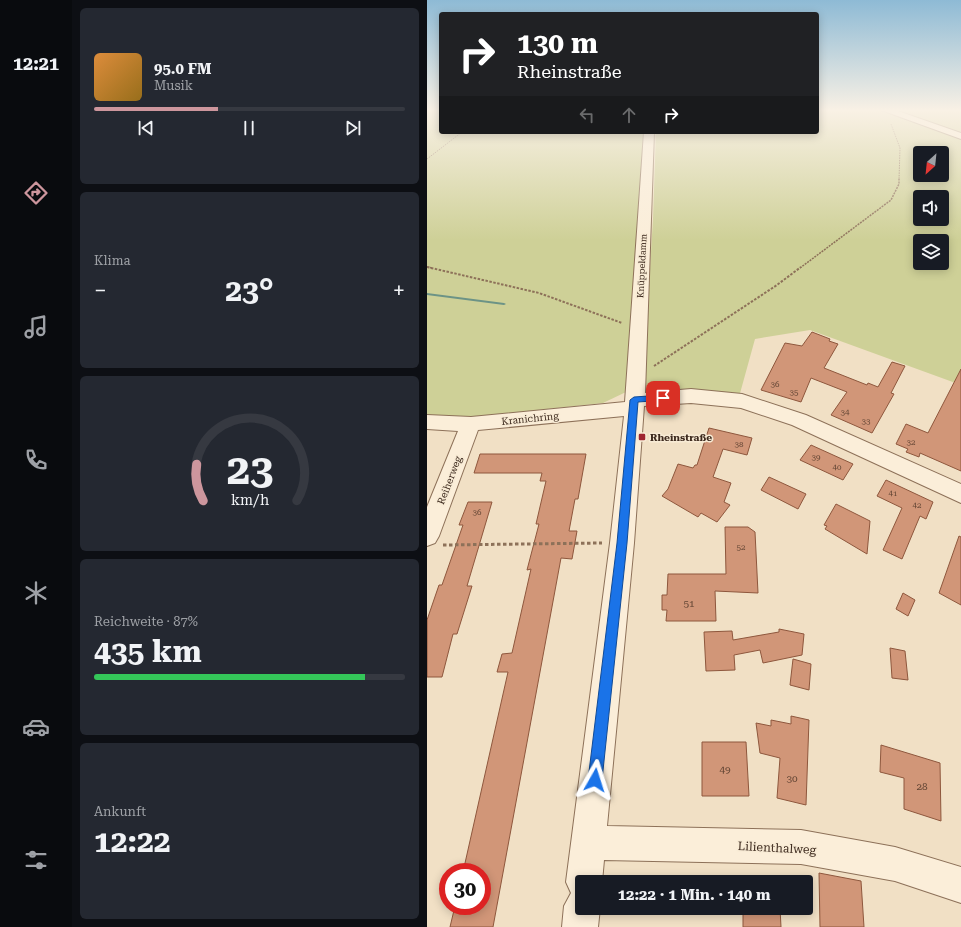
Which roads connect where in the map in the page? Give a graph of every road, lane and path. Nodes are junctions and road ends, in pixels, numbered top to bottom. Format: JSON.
{"nodes":[{"id":1,"x":648,"y":153,"type":"edge"},
{"id":2,"x":900,"y":153,"type":"edge"},
{"id":3,"x":427,"y":267,"type":"edge"},
{"id":4,"x":639,"y":329,"type":"junction"},
{"id":5,"x":635,"y":395,"type":"junction"},
{"id":6,"x":427,"y":422,"type":"edge"},
{"id":7,"x":471,"y":424,"type":"junction"},
{"id":8,"x":961,"y":494,"type":"edge"},
{"id":9,"x":431,"y":541,"type":"edge"},
{"id":10,"x":622,"y":543,"type":"junction"},
{"id":11,"x":588,"y":843,"type":"junction"},
{"id":12,"x":585,"y":875,"type":"edge"},
{"id":13,"x":961,"y":884,"type":"edge"},
{"id":14,"x":581,"y":915,"type":"edge"},
{"id":15,"x":580,"y":927,"type":"edge"}],
"edges":[{"from":1,"to":4,"type":"street","name":"Knüppeldamm"},
{"from":2,"to":5,"type":"path"},
{"from":3,"to":4,"type":"path"},
{"from":4,"to":5,"type":"street","name":"Knüppeldamm"},
{"from":5,"to":7,"type":"street","name":"Kranichring"},
{"from":5,"to":8,"type":"street"},
{"from":5,"to":10,"type":"street","name":"Knüppeldamm"},
{"from":6,"to":7,"type":"street","name":"Kranichring"},
{"from":7,"to":9,"type":"street","name":"Reiherweg"},
{"from":9,"to":10,"type":"path"},
{"from":10,"to":11,"type":"street","name":"Knüppeldamm"},
{"from":11,"to":12,"type":"street","name":"Knüppeldamm"},
{"from":11,"to":13,"type":"street","name":"Lilienthalweg"},
{"from":14,"to":15,"type":"street"}]}
